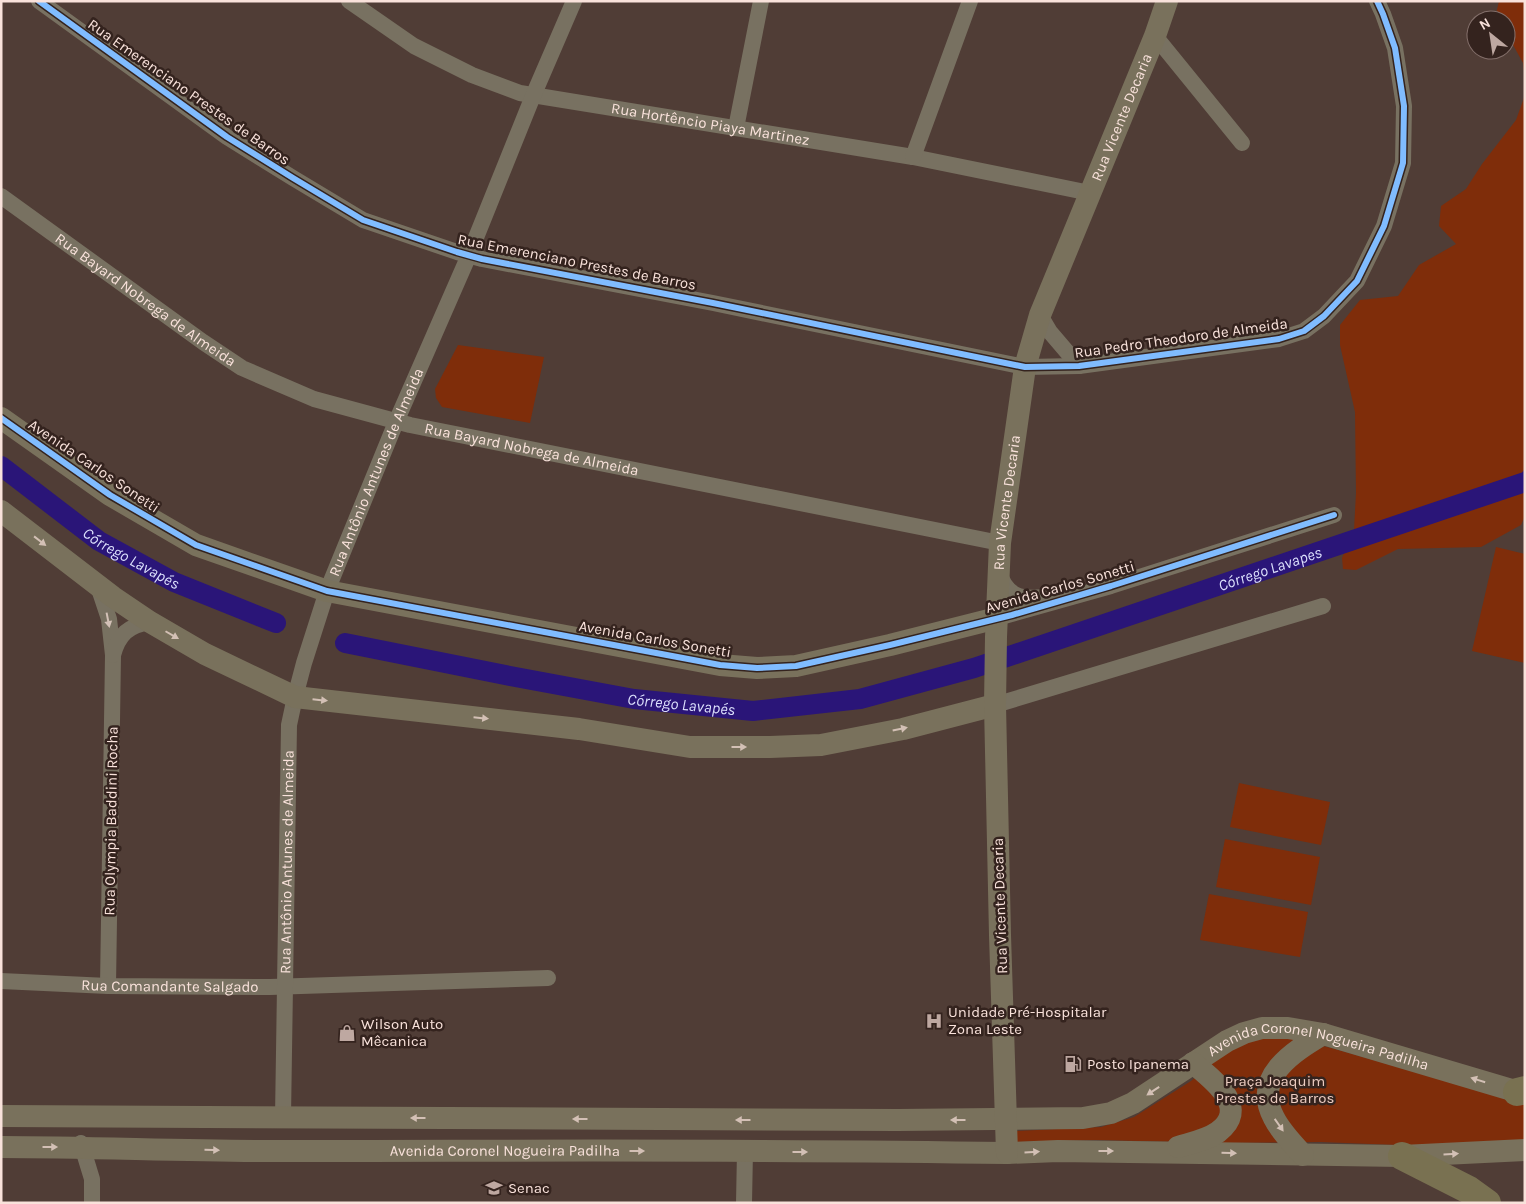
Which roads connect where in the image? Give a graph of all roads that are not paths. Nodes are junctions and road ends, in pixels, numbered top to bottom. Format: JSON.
{"nodes":[{"id":1,"x":39,"y":1,"type":"edge"},
{"id":2,"x":349,"y":1,"type":"edge"},
{"id":3,"x":574,"y":1,"type":"edge"},
{"id":4,"x":761,"y":1,"type":"edge"},
{"id":5,"x":970,"y":1,"type":"edge"},
{"id":6,"x":1167,"y":1,"type":"edge"},
{"id":7,"x":1377,"y":1,"type":"edge"},
{"id":8,"x":1155,"y":36,"type":"junction"},
{"id":9,"x":533,"y":96,"type":"junction"},
{"id":10,"x":736,"y":128,"type":"junction"},
{"id":11,"x":1242,"y":144,"type":"dead end"},
{"id":12,"x":913,"y":157,"type":"junction"},
{"id":13,"x":1090,"y":193,"type":"junction"},
{"id":14,"x":1,"y":196,"type":"edge"},
{"id":15,"x":469,"y":256,"type":"junction"},
{"id":16,"x":1040,"y":315,"type":"junction"},
{"id":17,"x":1079,"y":366,"type":"junction"},
{"id":18,"x":1025,"y":367,"type":"junction"},
{"id":19,"x":1,"y":418,"type":"edge"},
{"id":20,"x":396,"y":422,"type":"junction"},
{"id":21,"x":1,"y":511,"type":"edge"},
{"id":22,"x":1334,"y":515,"type":"dead end"},
{"id":23,"x":1000,"y":543,"type":"junction"},
{"id":24,"x":999,"y":570,"type":"junction"},
{"id":25,"x":98,"y":586,"type":"junction"},
{"id":26,"x":1111,"y":586,"type":"junction"},
{"id":27,"x":324,"y":599,"type":"junction"},
{"id":28,"x":1323,"y":606,"type":"dead end"},
{"id":29,"x":150,"y":622,"type":"junction"},
{"id":30,"x":996,"y":628,"type":"junction"},
{"id":31,"x":113,"y":655,"type":"junction"},
{"id":32,"x":295,"y":697,"type":"junction"},
{"id":33,"x":996,"y":697,"type":"junction"},
{"id":34,"x":942,"y":719,"type":"junction"},
{"id":35,"x":996,"y":753,"type":"junction"},
{"id":36,"x":548,"y":978,"type":"dead end"},
{"id":37,"x":1,"y":981,"type":"edge"},
{"id":38,"x":108,"y":986,"type":"junction"},
{"id":39,"x":284,"y":986,"type":"junction"},
{"id":40,"x":1323,"y":1034,"type":"junction"},
{"id":41,"x":1193,"y":1063,"type":"junction"},
{"id":42,"x":1522,"y":1092,"type":"edge"},
{"id":43,"x":1,"y":1116,"type":"edge"},
{"id":44,"x":91,"y":1116,"type":"junction"},
{"id":45,"x":283,"y":1117,"type":"junction"},
{"id":46,"x":1006,"y":1120,"type":"junction"},
{"id":47,"x":92,"y":1146,"type":"junction"},
{"id":48,"x":1,"y":1147,"type":"edge"},
{"id":49,"x":1525,"y":1150,"type":"edge"},
{"id":50,"x":745,"y":1152,"type":"junction"},
{"id":51,"x":1163,"y":1152,"type":"junction"},
{"id":52,"x":1007,"y":1153,"type":"junction"},
{"id":53,"x":1303,"y":1156,"type":"junction"},
{"id":54,"x":1402,"y":1156,"type":"junction"},
{"id":55,"x":92,"y":1203,"type":"edge"},
{"id":56,"x":744,"y":1203,"type":"edge"},
{"id":57,"x":1487,"y":1203,"type":"edge"}],
"edges":[{"from":1,"to":15,"type":"street","name":"Rua Emerenciano Prestes de Barros"},
{"from":2,"to":9,"type":"street","name":"Rua Hortêncio Piaya Martinez"},
{"from":3,"to":9,"type":"street","name":"Rua Antônio Antunes de Almeida"},
{"from":4,"to":10,"type":"street"},
{"from":5,"to":12,"type":"street"},
{"from":6,"to":8,"type":"main road","name":"Rua Vicente Decaria"},
{"from":7,"to":17,"type":"street","name":"Rua Pedro Theodoro de Almeida"},
{"from":8,"to":11,"type":"street"},
{"from":8,"to":13,"type":"main road","name":"Rua Vicente Decaria"},
{"from":9,"to":10,"type":"street","name":"Rua Hortêncio Piaya Martinez"},
{"from":9,"to":15,"type":"street","name":"Rua Antônio Antunes de Almeida"},
{"from":10,"to":12,"type":"street","name":"Rua Hortêncio Piaya Martinez"},
{"from":12,"to":13,"type":"street","name":"Rua Hortêncio Piaya Martinez"},
{"from":13,"to":16,"type":"main road","name":"Rua Vicente Decaria"},
{"from":14,"to":20,"type":"street","name":"Rua Bayard Nobrega de Almeida"},
{"from":15,"to":18,"type":"street","name":"Rua Emerenciano Prestes de Barros"},
{"from":15,"to":20,"type":"street","name":"Rua Antônio Antunes de Almeida"},
{"from":16,"to":17,"type":"street","name":"Rua Pedro Theodoro de Almeida"},
{"from":16,"to":18,"type":"main road","name":"Rua Vicente Decaria"},
{"from":17,"to":18,"type":"street","name":"Rua Pedro Theodoro de Almeida"},
{"from":18,"to":23,"type":"main road","name":"Rua Vicente Decaria"},
{"from":19,"to":27,"type":"main road","name":"Avenida Carlos Sonetti"},
{"from":20,"to":23,"type":"street","name":"Rua Bayard Nobrega de Almeida"},
{"from":20,"to":27,"type":"street","name":"Rua Antônio Antunes de Almeida"},
{"from":21,"to":25,"type":"main road","one_way":true},
{"from":22,"to":26,"type":"street","name":"Avenida Carlos Sonetti"},
{"from":23,"to":24,"type":"main road","name":"Rua Vicente Decaria"},
{"from":24,"to":26,"type":"street","name":"Avenida Carlos Sonetti"},
{"from":24,"to":30,"type":"main road","name":"Rua Vicente Decaria"},
{"from":25,"to":29,"type":"main road"},
{"from":25,"to":31,"type":"street","name":"Rua Olympia Baddini Rocha","one_way":true},
{"from":26,"to":30,"type":"street","name":"Avenida Carlos Sonetti"},
{"from":27,"to":30,"type":"main road","name":"Avenida Carlos Sonetti"},
{"from":27,"to":32,"type":"street","name":"Rua Antônio Antunes de Almeida"},
{"from":28,"to":33,"type":"street"},
{"from":29,"to":31,"type":"street","name":"Rua Olympia Baddini Rocha"},
{"from":29,"to":32,"type":"main road","one_way":true},
{"from":30,"to":33,"type":"main road","name":"Rua Vicente Decaria"},
{"from":31,"to":38,"type":"street","name":"Rua Olympia Baddini Rocha"},
{"from":32,"to":34,"type":"main road","one_way":true},
{"from":32,"to":39,"type":"street","name":"Rua Antônio Antunes de Almeida"},
{"from":33,"to":34,"type":"main road"},
{"from":33,"to":35,"type":"main road","name":"Rua Vicente Decaria"},
{"from":34,"to":35,"type":"main road"},
{"from":35,"to":46,"type":"main road","name":"Rua Vicente Decaria"},
{"from":36,"to":39,"type":"street","name":"Rua Comandante Salgado"},
{"from":37,"to":38,"type":"street","name":"Rua Comandante Salgado"},
{"from":38,"to":39,"type":"street","name":"Rua Comandante Salgado"},
{"from":39,"to":45,"type":"street","name":"Rua Antônio Antunes de Almeida"},
{"from":40,"to":41,"type":"main road","name":"Avenida Coronel Nogueira Padilha"},
{"from":42,"to":40,"type":"main road","name":"Avenida Coronel Nogueira Padilha","one_way":true},
{"from":40,"to":53,"type":"main road","one_way":true},
{"from":41,"to":46,"type":"main road","name":"Avenida Coronel Nogueira Padilha","one_way":true},
{"from":41,"to":51,"type":"main road"},
{"from":43,"to":44,"type":"main road","name":"Avenida Coronel Nogueira Padilha"},
{"from":44,"to":45,"type":"main road","name":"Avenida Coronel Nogueira Padilha"},
{"from":44,"to":47,"type":"main road"},
{"from":46,"to":45,"type":"main road","name":"Avenida Coronel Nogueira Padilha","one_way":true},
{"from":46,"to":52,"type":"main road"},
{"from":48,"to":47,"type":"main road","name":"Avenida Coronel Nogueira Padilha","one_way":true},
{"from":47,"to":50,"type":"main road","name":"Avenida Coronel Nogueira Padilha","one_way":true},
{"from":47,"to":55,"type":"street"},
{"from":54,"to":49,"type":"main road","name":"Avenida Coronel Nogueira Padilha","one_way":true},
{"from":50,"to":52,"type":"main road","name":"Avenida Coronel Nogueira Padilha","one_way":true},
{"from":50,"to":56,"type":"street"},
{"from":52,"to":51,"type":"main road","name":"Avenida Coronel Nogueira Padilha","one_way":true},
{"from":51,"to":53,"type":"main road","name":"Avenida Coronel Nogueira Padilha","one_way":true},
{"from":53,"to":54,"type":"main road","name":"Avenida Coronel Nogueira Padilha"},
{"from":54,"to":57,"type":"highway"}]}
